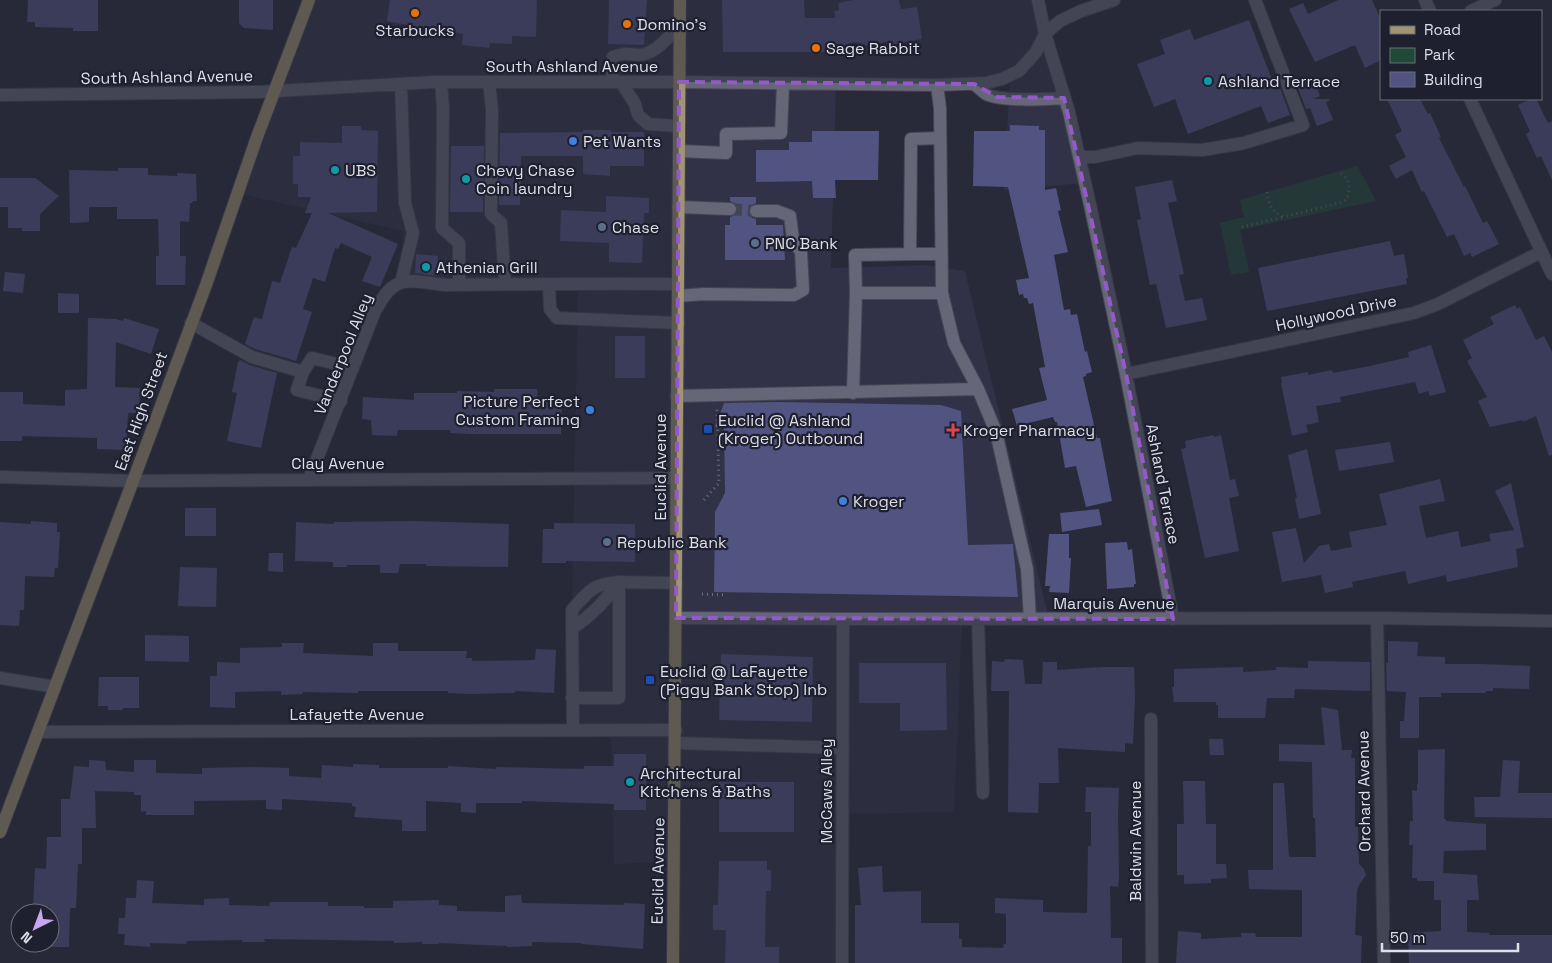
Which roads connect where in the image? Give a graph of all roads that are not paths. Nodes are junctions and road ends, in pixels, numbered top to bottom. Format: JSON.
{"nodes":[{"id":1,"x":309,"y":0,"type":"edge"},
{"id":2,"x":680,"y":0,"type":"edge"},
{"id":3,"x":1038,"y":0,"type":"edge"},
{"id":4,"x":1114,"y":0,"type":"edge"},
{"id":5,"x":1255,"y":0,"type":"edge"},
{"id":6,"x":1495,"y":0,"type":"edge"},
{"id":7,"x":1473,"y":10,"type":"edge"},
{"id":8,"x":679,"y":25,"type":"junction"},
{"id":9,"x":1045,"y":34,"type":"junction"},
{"id":10,"x":441,"y":82,"type":"junction"},
{"id":11,"x":488,"y":82,"type":"junction"},
{"id":12,"x":617,"y":82,"type":"junction"},
{"id":13,"x":679,"y":82,"type":"junction"},
{"id":14,"x":401,"y":84,"type":"junction"},
{"id":15,"x":784,"y":84,"type":"junction"},
{"id":16,"x":974,"y":84,"type":"junction"},
{"id":17,"x":937,"y":86,"type":"junction"},
{"id":18,"x":275,"y":91,"type":"junction"},
{"id":19,"x":0,"y":95,"type":"edge"},
{"id":20,"x":1064,"y":98,"type":"junction"},
{"id":21,"x":1470,"y":100,"type":"edge"},
{"id":22,"x":678,"y":126,"type":"junction"},
{"id":23,"x":940,"y":138,"type":"junction"},
{"id":24,"x":678,"y":151,"type":"junction"},
{"id":25,"x":1079,"y":158,"type":"junction"},
{"id":26,"x":678,"y":207,"type":"junction"},
{"id":27,"x":730,"y":209,"type":"tunnel mouth"},
{"id":28,"x":756,"y":211,"type":"tunnel mouth"},
{"id":29,"x":1541,"y":252,"type":"junction"},
{"id":30,"x":910,"y":254,"type":"junction"},
{"id":31,"x":942,"y":254,"type":"junction"},
{"id":32,"x":1552,"y":274,"type":"edge"},
{"id":33,"x":401,"y":283,"type":"junction"},
{"id":34,"x":505,"y":284,"type":"junction"},
{"id":35,"x":549,"y":284,"type":"junction"},
{"id":36,"x":459,"y":285,"type":"junction"},
{"id":37,"x":678,"y":290,"type":"junction"},
{"id":38,"x":856,"y":293,"type":"junction"},
{"id":39,"x":942,"y":293,"type":"junction"},
{"id":40,"x":191,"y":323,"type":"junction"},
{"id":41,"x":678,"y":323,"type":"junction"},
{"id":42,"x":354,"y":368,"type":"junction"},
{"id":43,"x":303,"y":372,"type":"junction"},
{"id":44,"x":1126,"y":374,"type":"junction"},
{"id":45,"x":978,"y":389,"type":"junction"},
{"id":46,"x":853,"y":392,"type":"junction"},
{"id":47,"x":676,"y":396,"type":"junction"},
{"id":48,"x":341,"y":401,"type":"junction"},
{"id":49,"x":0,"y":477,"type":"edge"},
{"id":50,"x":676,"y":478,"type":"junction"},
{"id":51,"x":310,"y":480,"type":"junction"},
{"id":52,"x":133,"y":481,"type":"junction"},
{"id":53,"x":619,"y":582,"type":"junction"},
{"id":54,"x":676,"y":583,"type":"junction"},
{"id":55,"x":676,"y":618,"type":"junction"},
{"id":56,"x":1377,"y":618,"type":"junction"},
{"id":57,"x":843,"y":619,"type":"junction"},
{"id":58,"x":978,"y":619,"type":"junction"},
{"id":59,"x":1030,"y":619,"type":"junction"},
{"id":60,"x":1172,"y":619,"type":"junction"},
{"id":61,"x":1552,"y":621,"type":"edge"},
{"id":62,"x":573,"y":628,"type":"junction"},
{"id":63,"x":0,"y":678,"type":"edge"},
{"id":64,"x":55,"y":687,"type":"junction"},
{"id":65,"x":572,"y":698,"type":"junction"},
{"id":66,"x":1151,"y":719,"type":"dead end"},
{"id":67,"x":573,"y":730,"type":"junction"},
{"id":68,"x":38,"y":732,"type":"junction"},
{"id":69,"x":676,"y":736,"type":"junction"},
{"id":70,"x":843,"y":748,"type":"junction"},
{"id":71,"x":982,"y":793,"type":"dead end"},
{"id":72,"x":0,"y":832,"type":"edge"},
{"id":73,"x":673,"y":963,"type":"edge"},
{"id":74,"x":842,"y":963,"type":"edge"},
{"id":75,"x":1152,"y":963,"type":"edge"},
{"id":76,"x":1384,"y":963,"type":"edge"}],
"edges":[{"from":1,"to":18,"type":"main road","name":"East High Street"},
{"from":2,"to":8,"type":"main road","name":"Euclid Avenue"},
{"from":3,"to":9,"type":"street","name":"Ashland Terrace"},
{"from":4,"to":9,"type":"street","name":"South Ashland Avenue"},
{"from":5,"to":25,"type":"street"},
{"from":6,"to":7,"type":"street"},
{"from":8,"to":12,"type":"street"},
{"from":8,"to":13,"type":"main road","name":"Euclid Avenue"},
{"from":9,"to":16,"type":"street","name":"South Ashland Avenue"},
{"from":9,"to":20,"type":"street","name":"Ashland Terrace"},
{"from":10,"to":11,"type":"street","name":"South Ashland Avenue"},
{"from":10,"to":14,"type":"street","name":"South Ashland Avenue"},
{"from":10,"to":36,"type":"street"},
{"from":11,"to":12,"type":"street","name":"South Ashland Avenue"},
{"from":11,"to":34,"type":"street"},
{"from":12,"to":13,"type":"street","name":"South Ashland Avenue"},
{"from":12,"to":22,"type":"street"},
{"from":13,"to":15,"type":"street","name":"South Ashland Avenue"},
{"from":13,"to":22,"type":"main road","name":"Euclid Avenue"},
{"from":14,"to":18,"type":"street","name":"South Ashland Avenue"},
{"from":14,"to":33,"type":"street"},
{"from":15,"to":17,"type":"street","name":"South Ashland Avenue"},
{"from":15,"to":24,"type":"street"},
{"from":16,"to":17,"type":"street","name":"South Ashland Avenue"},
{"from":16,"to":20,"type":"street"},
{"from":17,"to":23,"type":"street"},
{"from":18,"to":19,"type":"street","name":"South Ashland Avenue"},
{"from":18,"to":40,"type":"main road","name":"East High Street"},
{"from":20,"to":25,"type":"street","name":"Ashland Terrace"},
{"from":21,"to":29,"type":"street"},
{"from":22,"to":24,"type":"main road","name":"Euclid Avenue"},
{"from":23,"to":30,"type":"street"},
{"from":23,"to":31,"type":"street"},
{"from":24,"to":26,"type":"main road","name":"Euclid Avenue"},
{"from":25,"to":44,"type":"street","name":"Ashland Terrace"},
{"from":26,"to":27,"type":"street"},
{"from":26,"to":37,"type":"main road","name":"Euclid Avenue"},
{"from":28,"to":37,"type":"street"},
{"from":29,"to":32,"type":"street"},
{"from":29,"to":44,"type":"street","name":"Hollywood Drive"},
{"from":30,"to":31,"type":"street"},
{"from":30,"to":38,"type":"street"},
{"from":31,"to":39,"type":"street"},
{"from":33,"to":36,"type":"street"},
{"from":33,"to":42,"type":"street","name":"Vanderpool Alley"},
{"from":34,"to":35,"type":"street"},
{"from":34,"to":36,"type":"street"},
{"from":35,"to":37,"type":"street"},
{"from":35,"to":41,"type":"street"},
{"from":37,"to":41,"type":"main road","name":"Euclid Avenue"},
{"from":38,"to":39,"type":"street"},
{"from":38,"to":46,"type":"street"},
{"from":39,"to":45,"type":"street"},
{"from":40,"to":43,"type":"street"},
{"from":40,"to":52,"type":"main road","name":"East High Street"},
{"from":41,"to":47,"type":"main road","name":"Euclid Avenue"},
{"from":42,"to":43,"type":"street"},
{"from":42,"to":48,"type":"street","name":"Vanderpool Alley"},
{"from":43,"to":48,"type":"street"},
{"from":44,"to":60,"type":"street","name":"Ashland Terrace"},
{"from":45,"to":46,"type":"street"},
{"from":45,"to":59,"type":"street"},
{"from":46,"to":47,"type":"street"},
{"from":47,"to":50,"type":"main road","name":"Euclid Avenue"},
{"from":48,"to":51,"type":"street","name":"Vanderpool Alley"},
{"from":49,"to":52,"type":"street","name":"Clay Avenue"},
{"from":50,"to":51,"type":"street","name":"Clay Avenue"},
{"from":50,"to":54,"type":"main road","name":"Euclid Avenue"},
{"from":51,"to":52,"type":"street","name":"Clay Avenue"},
{"from":52,"to":64,"type":"main road","name":"East High Street"},
{"from":53,"to":54,"type":"street"},
{"from":53,"to":62,"type":"street"},
{"from":53,"to":62,"type":"street"},
{"from":53,"to":65,"type":"street"},
{"from":54,"to":55,"type":"main road","name":"Euclid Avenue"},
{"from":55,"to":57,"type":"street","name":"Marquis Avenue"},
{"from":55,"to":69,"type":"main road","name":"Euclid Avenue"},
{"from":56,"to":60,"type":"street","name":"Marquis Avenue"},
{"from":56,"to":61,"type":"street","name":"Marquis Avenue"},
{"from":56,"to":76,"type":"street","name":"Orchard Avenue"},
{"from":57,"to":58,"type":"street","name":"Marquis Avenue"},
{"from":57,"to":70,"type":"street","name":"McCaws Alley"},
{"from":58,"to":59,"type":"street","name":"Marquis Avenue"},
{"from":58,"to":71,"type":"street"},
{"from":59,"to":60,"type":"street","name":"Marquis Avenue"},
{"from":62,"to":65,"type":"street"},
{"from":63,"to":64,"type":"street"},
{"from":64,"to":68,"type":"main road","name":"East High Street"},
{"from":65,"to":67,"type":"street"},
{"from":66,"to":75,"type":"street","name":"Baldwin Avenue"},
{"from":67,"to":68,"type":"street","name":"Lafayette Avenue"},
{"from":67,"to":69,"type":"street","name":"Lafayette Avenue"},
{"from":68,"to":72,"type":"main road","name":"East High Street"},
{"from":69,"to":70,"type":"street","name":"Lafayette Avenue"},
{"from":69,"to":73,"type":"main road","name":"Euclid Avenue"},
{"from":70,"to":74,"type":"street","name":"McCaws Alley"}]}
